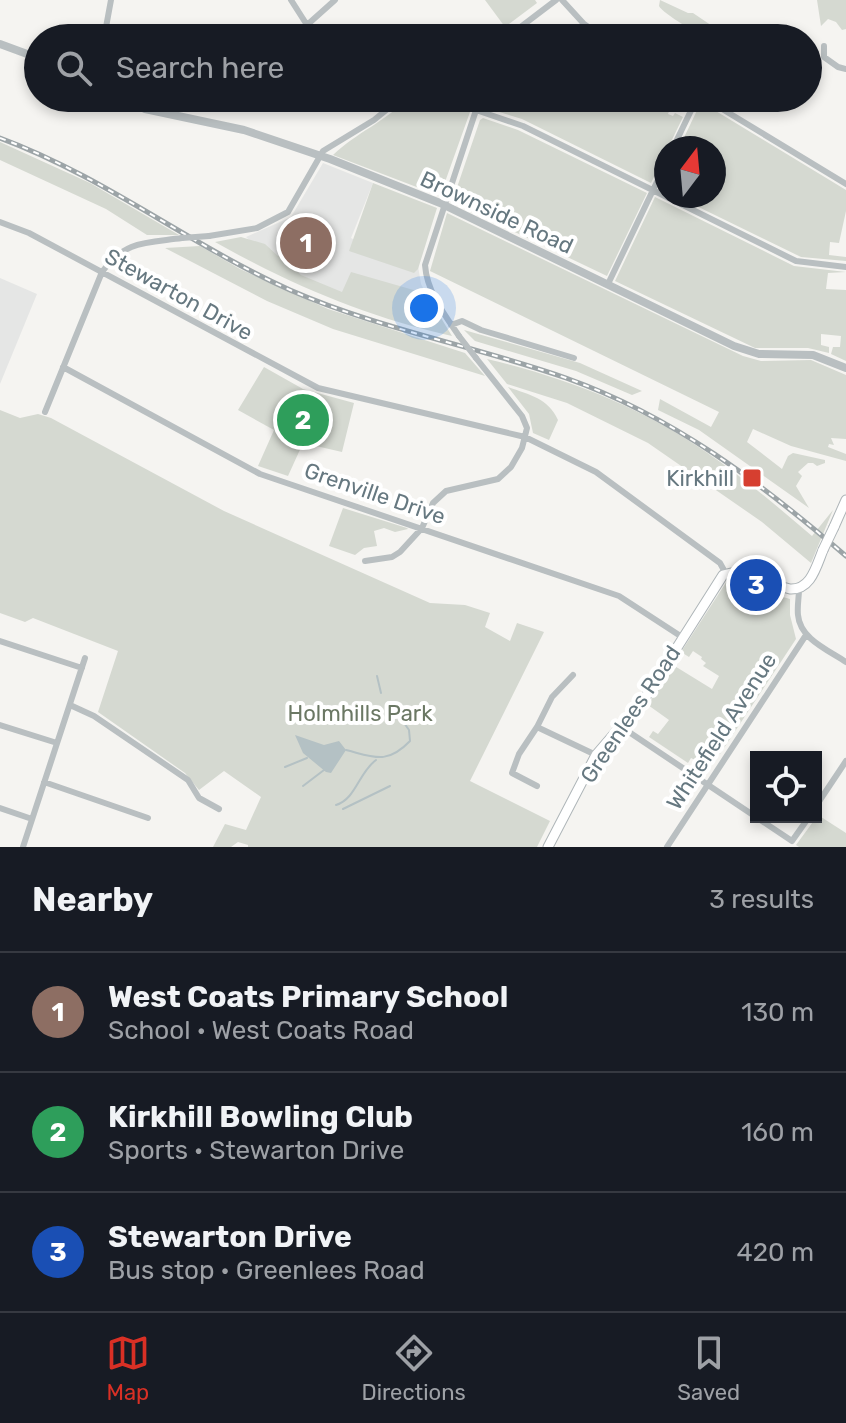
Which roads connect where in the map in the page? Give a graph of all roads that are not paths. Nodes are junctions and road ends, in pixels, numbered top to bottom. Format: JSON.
{"nodes":[{"id":1,"x":110,"y":0,"type":"edge"},
{"id":2,"x":291,"y":0,"type":"edge"},
{"id":3,"x":335,"y":0,"type":"edge"},
{"id":4,"x":556,"y":0,"type":"edge"},
{"id":5,"x":562,"y":0,"type":"edge"},
{"id":6,"x":106,"y":24,"type":"edge"},
{"id":7,"x":306,"y":24,"type":"edge"},
{"id":8,"x":308,"y":24,"type":"edge"},
{"id":9,"x":524,"y":24,"type":"edge"},
{"id":10,"x":584,"y":24,"type":"edge"},
{"id":11,"x":0,"y":44,"type":"edge"},
{"id":12,"x":824,"y":46,"type":"dead end"},
{"id":13,"x":24,"y":53,"type":"edge"},
{"id":14,"x":824,"y":57,"type":"joint"},
{"id":15,"x":846,"y":69,"type":"edge"},
{"id":16,"x":159,"y":112,"type":"edge"},
{"id":17,"x":384,"y":112,"type":"edge"},
{"id":18,"x":475,"y":112,"type":"edge"},
{"id":19,"x":482,"y":112,"type":"edge"},
{"id":20,"x":690,"y":112,"type":"edge"},
{"id":21,"x":727,"y":112,"type":"edge"},
{"id":22,"x":679,"y":136,"type":"edge"},
{"id":23,"x":319,"y":156,"type":"junction"},
{"id":24,"x":846,"y":184,"type":"edge"},
{"id":25,"x":653,"y":190,"type":"junction"},
{"id":26,"x":444,"y":204,"type":"junction"},
{"id":27,"x":0,"y":222,"type":"edge"},
{"id":28,"x":846,"y":267,"type":"edge"},
{"id":29,"x":102,"y":272,"type":"junction"},
{"id":30,"x":608,"y":284,"type":"junction"},
{"id":31,"x":451,"y":325,"type":"junction"},
{"id":32,"x":574,"y":358,"type":"dead end"},
{"id":33,"x":63,"y":367,"type":"junction"},
{"id":34,"x":846,"y":368,"type":"edge"},
{"id":35,"x":45,"y":412,"type":"dead end"},
{"id":36,"x":525,"y":437,"type":"junction"},
{"id":37,"x":846,"y":500,"type":"edge"},
{"id":38,"x":422,"y":528,"type":"junction"},
{"id":39,"x":365,"y":561,"type":"dead end"},
{"id":40,"x":726,"y":574,"type":"junction"},
{"id":41,"x":799,"y":589,"type":"junction"},
{"id":42,"x":806,"y":635,"type":"junction"},
{"id":43,"x":682,"y":637,"type":"junction"},
{"id":44,"x":0,"y":641,"type":"edge"},
{"id":45,"x":85,"y":658,"type":"dead end"},
{"id":46,"x":846,"y":662,"type":"edge"},
{"id":47,"x":82,"y":668,"type":"junction"},
{"id":48,"x":573,"y":675,"type":"dead end"},
{"id":49,"x":70,"y":705,"type":"junction"},
{"id":50,"x":0,"y":725,"type":"edge"},
{"id":51,"x":620,"y":726,"type":"junction"},
{"id":52,"x":537,"y":727,"type":"junction"},
{"id":53,"x":57,"y":743,"type":"junction"},
{"id":54,"x":596,"y":755,"type":"junction"},
{"id":55,"x":846,"y":761,"type":"edge"},
{"id":56,"x":838,"y":774,"type":"junction"},
{"id":57,"x":846,"y":780,"type":"edge"},
{"id":58,"x":44,"y":782,"type":"junction"},
{"id":59,"x":708,"y":784,"type":"junction"},
{"id":60,"x":537,"y":786,"type":"dead end"},
{"id":61,"x":822,"y":797,"type":"edge"},
{"id":62,"x":0,"y":808,"type":"edge"},
{"id":63,"x":219,"y":809,"type":"dead end"},
{"id":64,"x":750,"y":813,"type":"edge"},
{"id":65,"x":148,"y":818,"type":"dead end"},
{"id":66,"x":32,"y":819,"type":"junction"},
{"id":67,"x":765,"y":823,"type":"edge"},
{"id":68,"x":805,"y":823,"type":"edge"},
{"id":69,"x":23,"y":847,"type":"edge"},
{"id":70,"x":548,"y":847,"type":"edge"},
{"id":71,"x":667,"y":847,"type":"edge"}],
"edges":[{"from":1,"to":6,"type":"street"},
{"from":2,"to":7,"type":"street"},
{"from":3,"to":8,"type":"street"},
{"from":4,"to":9,"type":"street"},
{"from":5,"to":10,"type":"street"},
{"from":11,"to":13,"type":"street"},
{"from":12,"to":14,"type":"street"},
{"from":14,"to":15,"type":"street"},
{"from":16,"to":23,"type":"street","name":"Brownside Road"},
{"from":17,"to":23,"type":"street"},
{"from":18,"to":26,"type":"street"},
{"from":19,"to":25,"type":"street"},
{"from":20,"to":22,"type":"street"},
{"from":21,"to":24,"type":"street"},
{"from":23,"to":26,"type":"street","name":"Brownside Road"},
{"from":23,"to":29,"type":"street","bridge":true},
{"from":25,"to":28,"type":"street"},
{"from":25,"to":30,"type":"street"},
{"from":26,"to":30,"type":"street","name":"Brownside Road"},
{"from":26,"to":31,"type":"street"},
{"from":27,"to":29,"type":"street","name":"Stewarton Drive"},
{"from":29,"to":33,"type":"street"},
{"from":29,"to":36,"type":"street","name":"Stewarton Drive"},
{"from":30,"to":34,"type":"street","name":"Brownside Road"},
{"from":31,"to":32,"type":"street"},
{"from":31,"to":36,"type":"street","bridge":true},
{"from":33,"to":35,"type":"street"},
{"from":33,"to":38,"type":"street","name":"Grenville Drive"},
{"from":36,"to":38,"type":"street"},
{"from":36,"to":40,"type":"street","name":"Stewarton Drive"},
{"from":37,"to":41,"type":"main road","bridge":true},
{"from":38,"to":39,"type":"street"},
{"from":38,"to":43,"type":"street","name":"Grenville Drive"},
{"from":40,"to":41,"type":"main road"},
{"from":40,"to":43,"type":"main road","name":"Greenlees Road"},
{"from":41,"to":42,"type":"street"},
{"from":42,"to":46,"type":"street"},
{"from":42,"to":59,"type":"street","name":"Whitefield Avenue"},
{"from":43,"to":51,"type":"main road","name":"Greenlees Road"},
{"from":44,"to":47,"type":"street"},
{"from":45,"to":47,"type":"street"},
{"from":47,"to":49,"type":"street"},
{"from":48,"to":52,"type":"street"},
{"from":49,"to":53,"type":"street"},
{"from":49,"to":63,"type":"street"},
{"from":50,"to":53,"type":"street"},
{"from":51,"to":54,"type":"main road","name":"Greenlees Road"},
{"from":51,"to":59,"type":"street"},
{"from":52,"to":54,"type":"street"},
{"from":52,"to":60,"type":"street"},
{"from":53,"to":58,"type":"street"},
{"from":54,"to":70,"type":"main road","name":"Greenlees Road"},
{"from":55,"to":56,"type":"street"},
{"from":56,"to":57,"type":"street"},
{"from":56,"to":61,"type":"street"},
{"from":58,"to":65,"type":"street"},
{"from":58,"to":66,"type":"street"},
{"from":59,"to":64,"type":"street"},
{"from":59,"to":71,"type":"street","name":"Whitefield Avenue"},
{"from":62,"to":66,"type":"street"},
{"from":66,"to":69,"type":"street"},
{"from":67,"to":68,"type":"street"}]}
